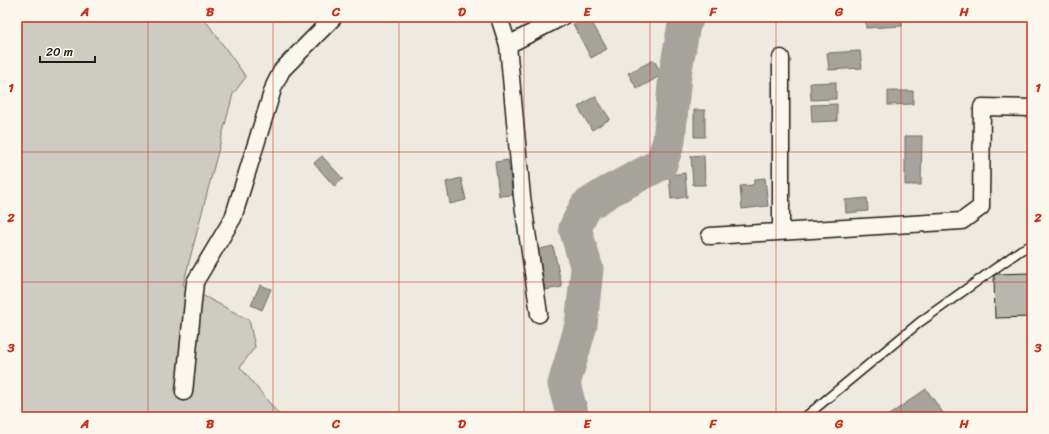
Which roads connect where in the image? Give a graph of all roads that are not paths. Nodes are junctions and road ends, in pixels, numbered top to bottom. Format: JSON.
{"nodes":[{"id":1,"x":334,"y":17,"type":"edge"},
{"id":2,"x":499,"y":17,"type":"edge"},
{"id":3,"x":562,"y":17,"type":"edge"},
{"id":4,"x":508,"y":45,"type":"junction"},
{"id":5,"x":780,"y":58,"type":"dead end"},
{"id":6,"x":1032,"y":108,"type":"edge"},
{"id":7,"x":781,"y":231,"type":"junction"},
{"id":8,"x":710,"y":236,"type":"dead end"},
{"id":9,"x":1032,"y":245,"type":"edge"},
{"id":10,"x":539,"y":314,"type":"dead end"},
{"id":11,"x":184,"y":392,"type":"dead end"},
{"id":12,"x":805,"y":417,"type":"edge"}],
"edges":[{"from":1,"to":11,"type":"street"},
{"from":2,"to":4,"type":"street"},
{"from":3,"to":4,"type":"street"},
{"from":4,"to":10,"type":"street"},
{"from":5,"to":7,"type":"street"},
{"from":6,"to":7,"type":"street"},
{"from":7,"to":8,"type":"street"},
{"from":9,"to":12,"type":"lane"}]}
